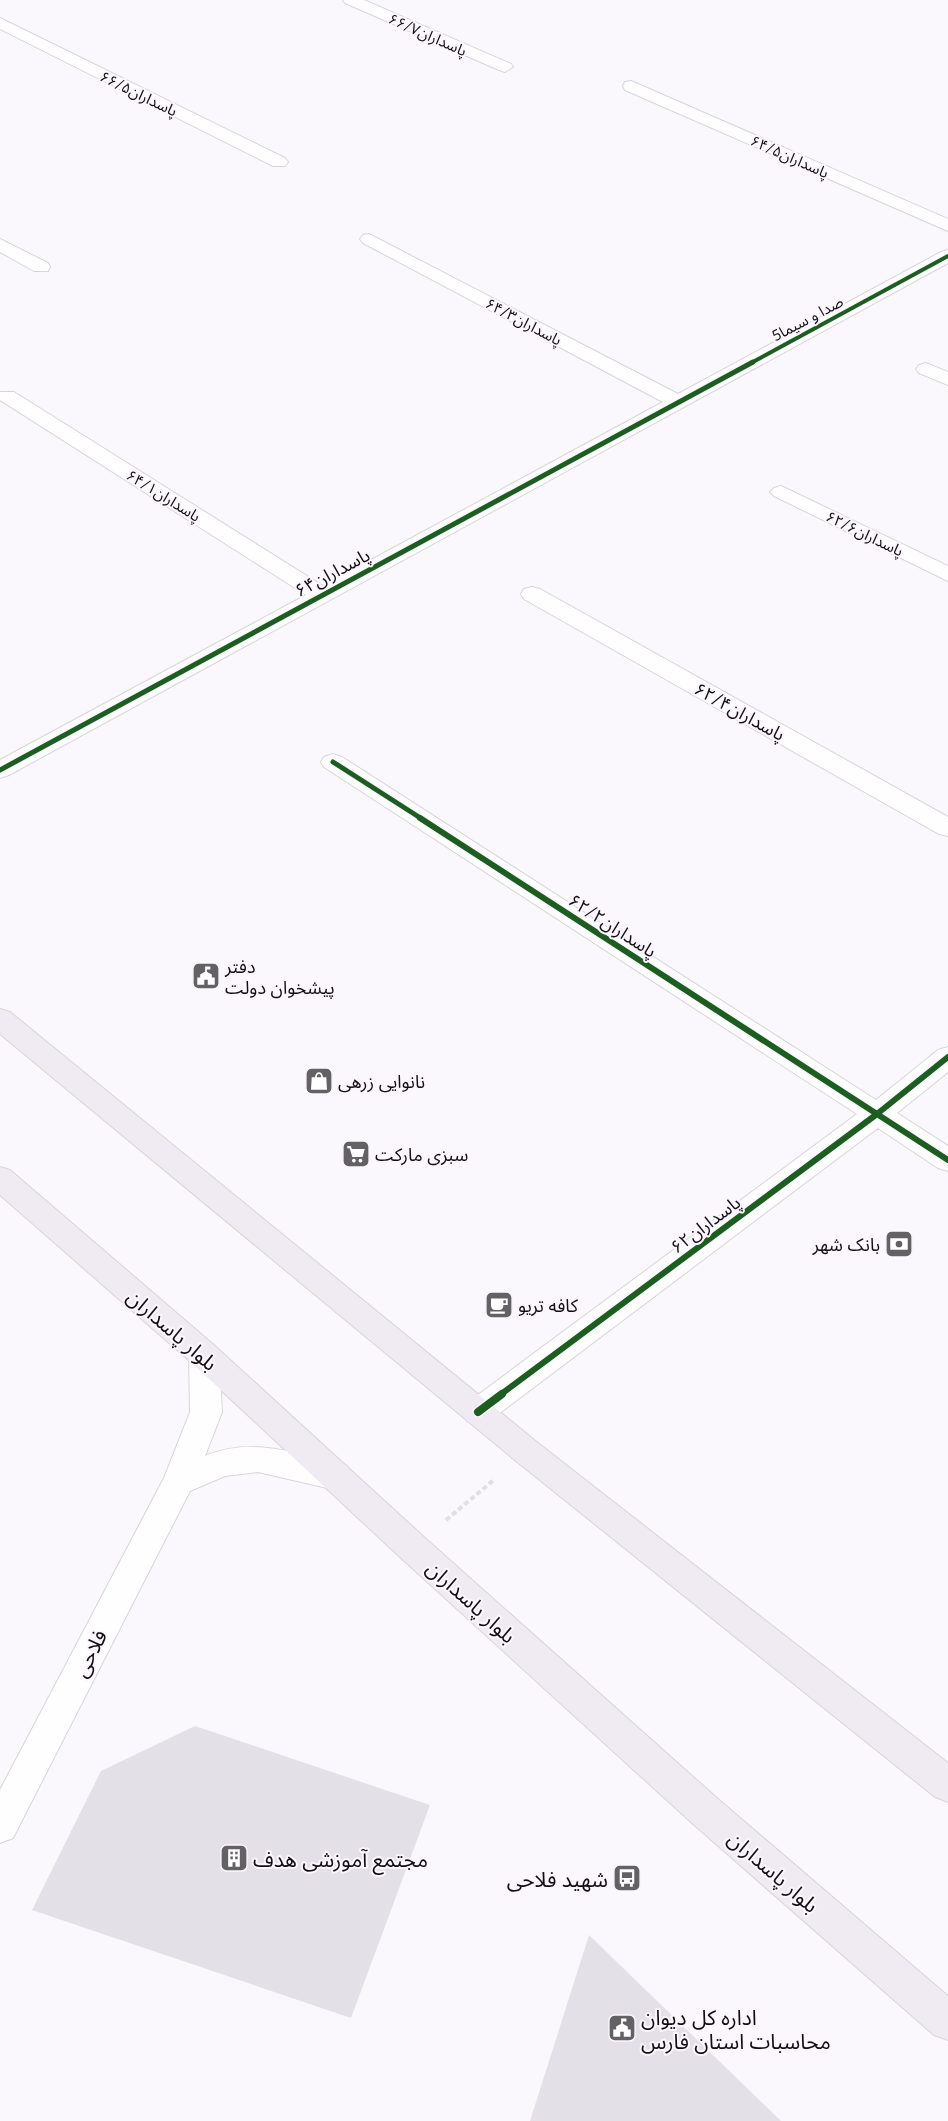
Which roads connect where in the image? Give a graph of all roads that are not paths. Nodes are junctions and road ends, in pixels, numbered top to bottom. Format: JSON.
{"nodes":[{"id":1,"x":352,"y":0,"type":"edge"},
{"id":2,"x":0,"y":23,"type":"edge"},
{"id":3,"x":505,"y":67,"type":"dead end"},
{"id":4,"x":631,"y":86,"type":"dead end"},
{"id":5,"x":279,"y":162,"type":"dead end"},
{"id":6,"x":948,"y":226,"type":"edge"},
{"id":7,"x":369,"y":239,"type":"dead end"},
{"id":8,"x":0,"y":244,"type":"edge"},
{"id":9,"x":948,"y":256,"type":"edge"},
{"id":10,"x":41,"y":267,"type":"dead end"},
{"id":11,"x":926,"y":369,"type":"dead end"},
{"id":12,"x":948,"y":378,"type":"edge"},
{"id":13,"x":7,"y":396,"type":"dead end"},
{"id":14,"x":678,"y":402,"type":"junction"},
{"id":15,"x":781,"y":492,"type":"dead end"},
{"id":16,"x":948,"y":574,"type":"edge"},
{"id":17,"x":532,"y":594,"type":"dead end"},
{"id":18,"x":322,"y":595,"type":"junction"},
{"id":19,"x":333,"y":762,"type":"dead end"},
{"id":20,"x":0,"y":770,"type":"edge"},
{"id":21,"x":948,"y":828,"type":"edge"},
{"id":22,"x":0,"y":1020,"type":"edge"},
{"id":23,"x":948,"y":1057,"type":"edge"},
{"id":24,"x":877,"y":1114,"type":"junction"},
{"id":25,"x":948,"y":1160,"type":"edge"},
{"id":26,"x":0,"y":1178,"type":"edge"},
{"id":27,"x":204,"y":1355,"type":"junction"},
{"id":28,"x":478,"y":1412,"type":"junction"},
{"id":29,"x":336,"y":1476,"type":"junction"},
{"id":30,"x":179,"y":1481,"type":"junction"},
{"id":31,"x":948,"y":1785,"type":"edge"},
{"id":32,"x":0,"y":1826,"type":"edge"},
{"id":33,"x":948,"y":2021,"type":"edge"}],
"edges":[{"from":1,"to":3,"type":"street","name":"پاسداران۶۶/۷"},
{"from":2,"to":5,"type":"street","name":"پاسداران۶۶/۵"},
{"from":4,"to":6,"type":"street","name":"پاسداران۶۴/۵"},
{"from":7,"to":14,"type":"street","name":"پاسداران۶۴/۳"},
{"from":8,"to":10,"type":"street"},
{"from":9,"to":14,"type":"street","name":"5صدا و سیما"},
{"from":11,"to":12,"type":"street"},
{"from":13,"to":18,"type":"street","name":"پاسداران۶۴/۱"},
{"from":14,"to":18,"type":"street","name":"پاسداران۶۴"},
{"from":15,"to":16,"type":"street","name":"پاسداران۶۲/۶"},
{"from":17,"to":21,"type":"street","name":"پاسداران۶۲/۴"},
{"from":18,"to":20,"type":"street","name":"پاسداران۶۴"},
{"from":19,"to":24,"type":"street","name":"پاسداران۶۲/۲"},
{"from":22,"to":28,"type":"main road"},
{"from":23,"to":24,"type":"street","name":"پاسداران۶۲"},
{"from":24,"to":25,"type":"street","name":"پاسداران۶۲/۲"},
{"from":24,"to":28,"type":"street","name":"پاسداران۶۲"},
{"from":26,"to":27,"type":"main road","name":"بلوار پاسداران"},
{"from":27,"to":29,"type":"main road","name":"بلوار پاسداران"},
{"from":27,"to":30,"type":"street","name":"فلاحی"},
{"from":28,"to":31,"type":"main road"},
{"from":29,"to":30,"type":"street"},
{"from":29,"to":33,"type":"main road","name":"بلوار پاسداران"},
{"from":30,"to":32,"type":"street","name":"فلاحی"}]}
